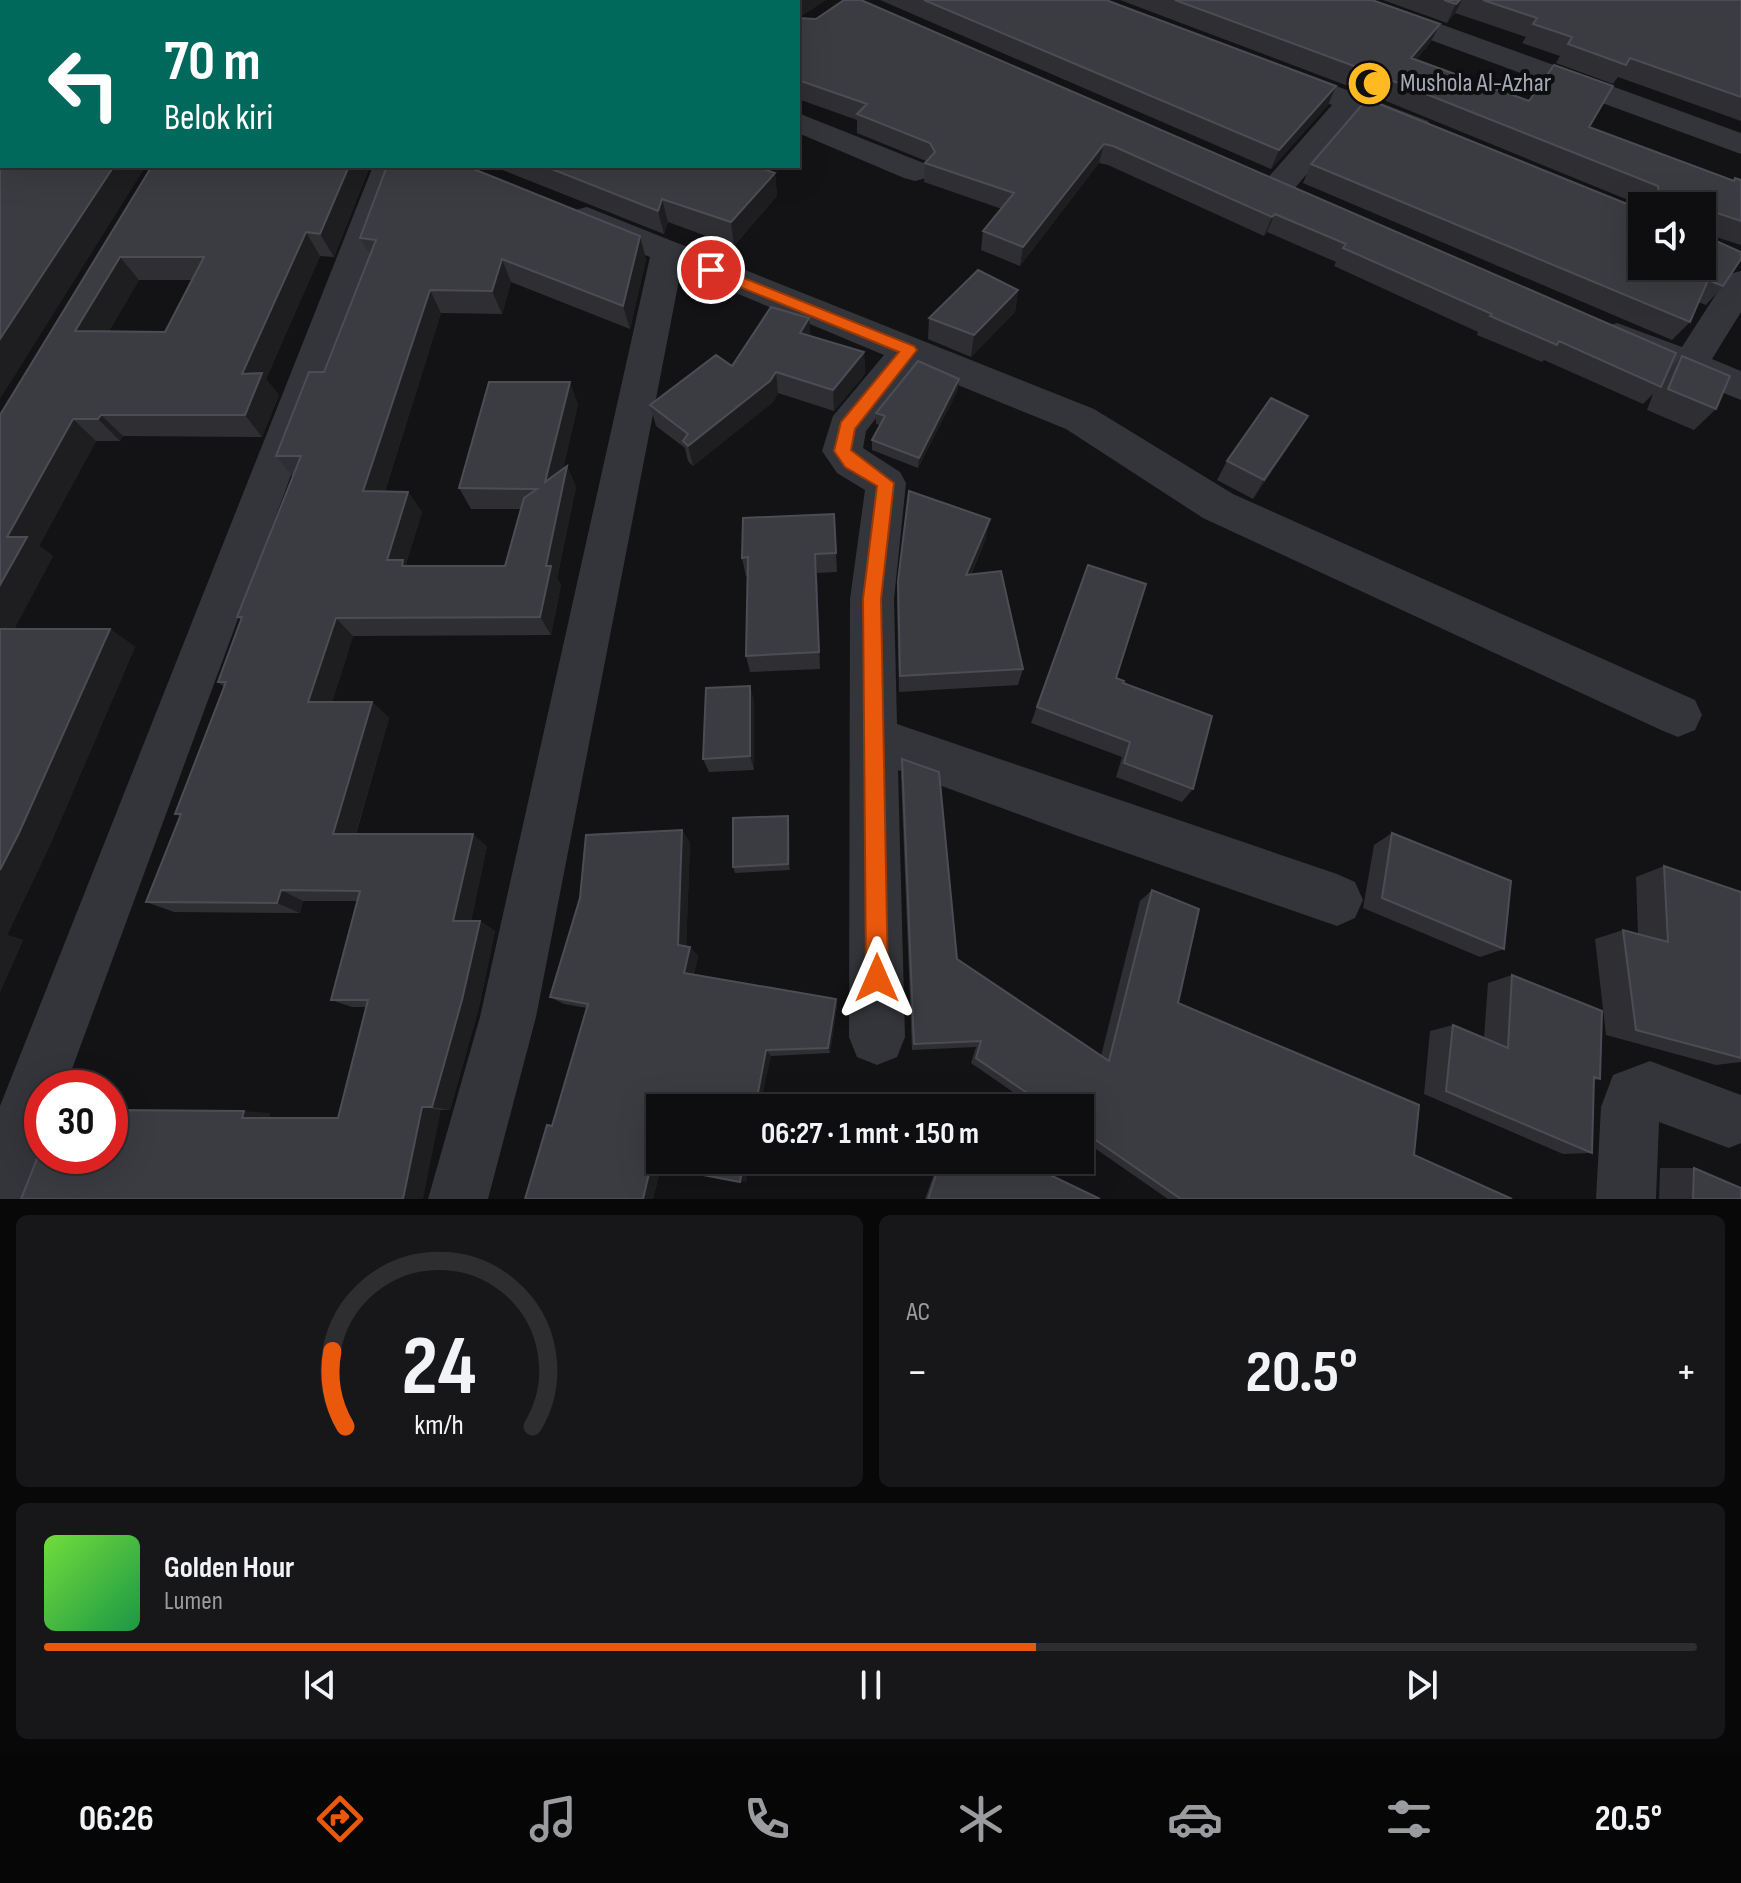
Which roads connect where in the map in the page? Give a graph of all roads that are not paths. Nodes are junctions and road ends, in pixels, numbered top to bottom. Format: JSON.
{"nodes":[{"id":1,"x":1348,"y":0,"type":"edge"},
{"id":2,"x":1249,"y":62,"type":"edge"},
{"id":3,"x":1352,"y":101,"type":"junction"},
{"id":4,"x":800,"y":123,"type":"edge"},
{"id":5,"x":1450,"y":142,"type":"edge"},
{"id":6,"x":1741,"y":144,"type":"edge"},
{"id":7,"x":388,"y":168,"type":"edge"},
{"id":8,"x":915,"y":171,"type":"dead end"},
{"id":9,"x":1277,"y":188,"type":"edge"},
{"id":10,"x":552,"y":204,"type":"edge"},
{"id":11,"x":668,"y":251,"type":"junction"},
{"id":12,"x":1737,"y":267,"type":"edge"},
{"id":13,"x":1592,"y":325,"type":"edge"},
{"id":14,"x":909,"y":350,"type":"junction"},
{"id":15,"x":1689,"y":366,"type":"junction"},
{"id":16,"x":1741,"y":386,"type":"edge"},
{"id":17,"x":1678,"y":715,"type":"dead end"},
{"id":18,"x":876,"y":739,"type":"junction"},
{"id":19,"x":1337,"y":900,"type":"dead end"},
{"id":20,"x":877,"y":1037,"type":"dead end"},
{"id":21,"x":1729,"y":1119,"type":"dead end"},
{"id":22,"x":0,"y":1182,"type":"edge"},
{"id":23,"x":458,"y":1199,"type":"edge"},
{"id":24,"x":1626,"y":1199,"type":"edge"}],
"edges":[{"from":1,"to":6,"type":"street"},
{"from":2,"to":3,"type":"street"},
{"from":3,"to":5,"type":"street"},
{"from":3,"to":9,"type":"street"},
{"from":4,"to":8,"type":"street"},
{"from":7,"to":22,"type":"street"},
{"from":10,"to":11,"type":"street"},
{"from":11,"to":14,"type":"street"},
{"from":11,"to":23,"type":"street"},
{"from":12,"to":15,"type":"street"},
{"from":13,"to":15,"type":"street"},
{"from":14,"to":17,"type":"street"},
{"from":14,"to":18,"type":"street"},
{"from":15,"to":16,"type":"street"},
{"from":18,"to":19,"type":"street"},
{"from":18,"to":20,"type":"street"},
{"from":21,"to":24,"type":"street"}]}
